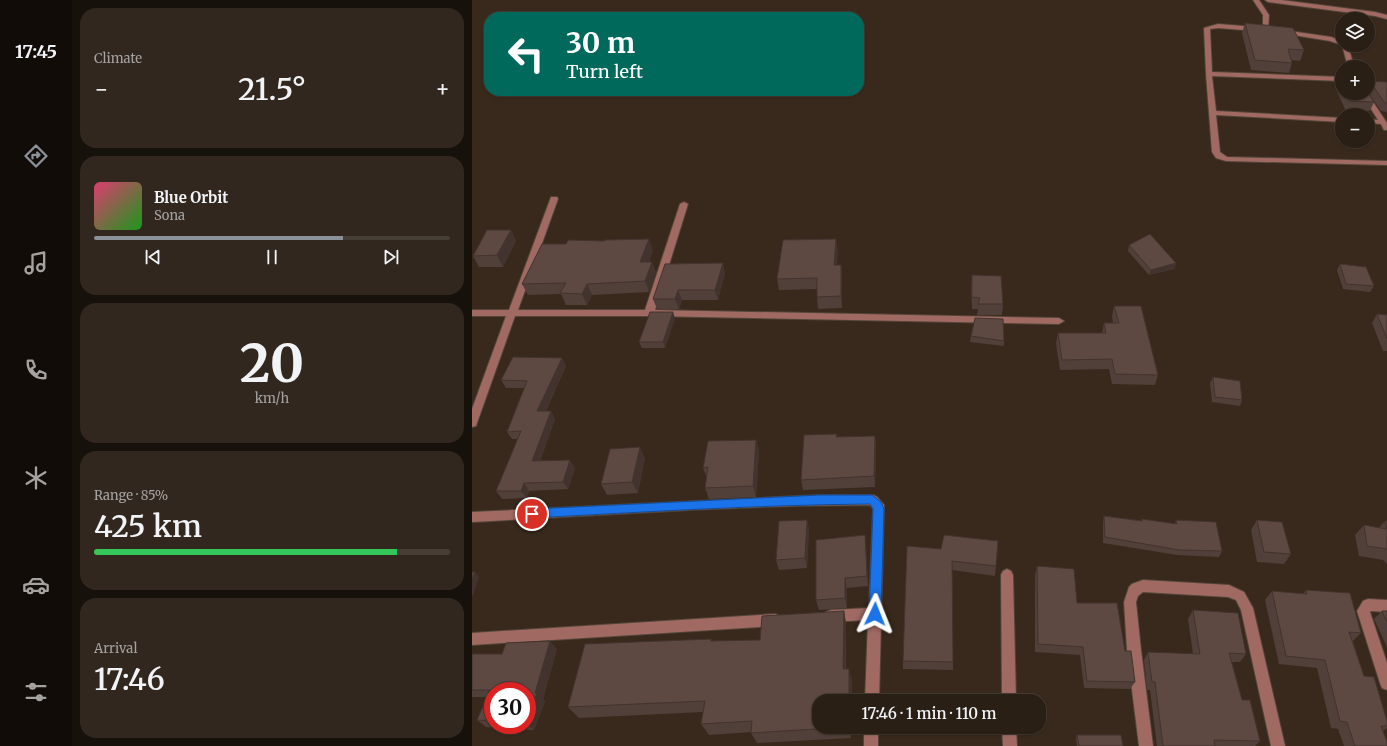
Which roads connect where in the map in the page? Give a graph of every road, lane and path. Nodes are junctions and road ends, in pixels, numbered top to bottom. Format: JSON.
{"nodes":[{"id":1,"x":1256,"y":0,"type":"edge"},
{"id":2,"x":1268,"y":0,"type":"edge"},
{"id":3,"x":1387,"y":17,"type":"edge"},
{"id":4,"x":1266,"y":29,"type":"junction"},
{"id":5,"x":1335,"y":40,"type":"edge"},
{"id":6,"x":1209,"y":74,"type":"junction"},
{"id":7,"x":1335,"y":79,"type":"edge"},
{"id":8,"x":1369,"y":100,"type":"edge"},
{"id":9,"x":1212,"y":113,"type":"junction"},
{"id":10,"x":1335,"y":120,"type":"edge"},
{"id":11,"x":1375,"y":123,"type":"edge"},
{"id":12,"x":1385,"y":125,"type":"edge"},
{"id":13,"x":1387,"y":163,"type":"edge"},
{"id":14,"x":554,"y":199,"type":"dead end"},
{"id":15,"x":684,"y":204,"type":"dead end"},
{"id":16,"x":472,"y":313,"type":"edge"},
{"id":17,"x":512,"y":313,"type":"junction"},
{"id":18,"x":649,"y":313,"type":"junction"},
{"id":19,"x":1059,"y":321,"type":"dead end"},
{"id":20,"x":472,"y":423,"type":"edge"},
{"id":21,"x":472,"y":517,"type":"edge"},
{"id":22,"x":1007,"y":575,"type":"dead end"},
{"id":23,"x":1387,"y":606,"type":"edge"},
{"id":24,"x":875,"y":614,"type":"junction"},
{"id":25,"x":820,"y":617,"type":"edge"},
{"id":26,"x":788,"y":619,"type":"edge"},
{"id":27,"x":472,"y":639,"type":"edge"},
{"id":28,"x":1387,"y":683,"type":"edge"},
{"id":29,"x":872,"y":694,"type":"edge"},
{"id":30,"x":1009,"y":694,"type":"edge"},
{"id":31,"x":871,"y":734,"type":"edge"},
{"id":32,"x":1010,"y":734,"type":"edge"},
{"id":33,"x":871,"y":746,"type":"edge"},
{"id":34,"x":1010,"y":746,"type":"edge"},
{"id":35,"x":1146,"y":746,"type":"edge"},
{"id":36,"x":1278,"y":746,"type":"edge"}],
"edges":[{"from":1,"to":4,"type":"street"},
{"from":2,"to":3,"type":"street"},
{"from":4,"to":5,"type":"street"},
{"from":4,"to":6,"type":"street"},
{"from":6,"to":7,"type":"street"},
{"from":6,"to":9,"type":"street"},
{"from":8,"to":12,"type":"street"},
{"from":9,"to":10,"type":"street"},
{"from":9,"to":13,"type":"street"},
{"from":11,"to":12,"type":"street"},
{"from":14,"to":17,"type":"street"},
{"from":15,"to":18,"type":"street"},
{"from":16,"to":17,"type":"street"},
{"from":17,"to":18,"type":"street"},
{"from":17,"to":20,"type":"street"},
{"from":18,"to":19,"type":"street"},
{"from":21,"to":24,"type":"street"},
{"from":22,"to":30,"type":"street"},
{"from":23,"to":28,"type":"street"},
{"from":24,"to":25,"type":"street"},
{"from":24,"to":29,"type":"street"},
{"from":26,"to":27,"type":"street"},
{"from":31,"to":33,"type":"street"},
{"from":32,"to":34,"type":"street"},
{"from":35,"to":36,"type":"street"}]}
